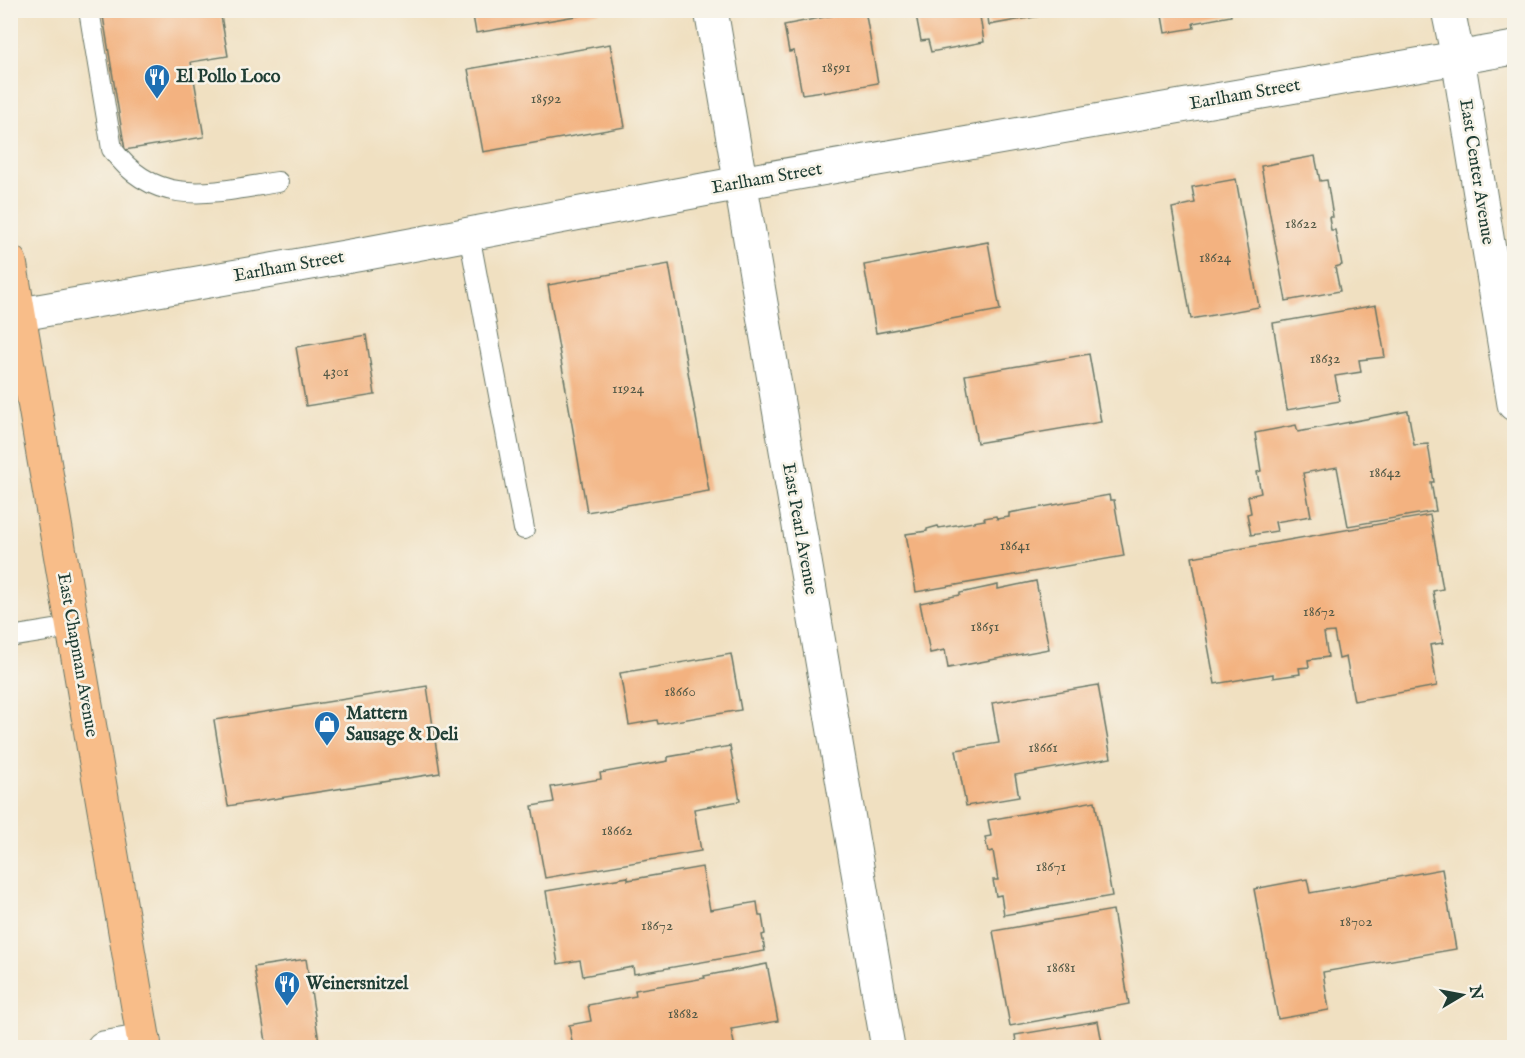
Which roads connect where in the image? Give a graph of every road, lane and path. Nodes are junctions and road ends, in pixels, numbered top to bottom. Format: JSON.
{"nodes":[{"id":1,"x":89,"y":10,"type":"edge"},
{"id":2,"x":711,"y":10,"type":"edge"},
{"id":3,"x":1448,"y":10,"type":"edge"},
{"id":4,"x":1515,"y":48,"type":"edge"},
{"id":5,"x":1458,"y":58,"type":"junction"},
{"id":6,"x":278,"y":182,"type":"dead end"},
{"id":7,"x":740,"y":183,"type":"junction"},
{"id":8,"x":469,"y":234,"type":"junction"},
{"id":9,"x":10,"y":262,"type":"edge"},
{"id":10,"x":15,"y":315,"type":"edge"},
{"id":11,"x":1515,"y":404,"type":"edge"},
{"id":12,"x":524,"y":529,"type":"dead end"},
{"id":13,"x":72,"y":627,"type":"junction"},
{"id":14,"x":10,"y":637,"type":"edge"},
{"id":15,"x":144,"y":1044,"type":"edge"},
{"id":16,"x":103,"y":1047,"type":"edge"},
{"id":17,"x":888,"y":1047,"type":"edge"}],
"edges":[{"from":1,"to":6,"type":"lane"},
{"from":2,"to":7,"type":"street","name":"East Pearl Avenue"},
{"from":3,"to":5,"type":"street","name":"East Center Avenue"},
{"from":4,"to":5,"type":"street","name":"Earlham Street"},
{"from":5,"to":7,"type":"street","name":"Earlham Street"},
{"from":5,"to":11,"type":"street","name":"East Center Avenue"},
{"from":7,"to":8,"type":"street","name":"Earlham Street"},
{"from":7,"to":17,"type":"street","name":"East Pearl Avenue"},
{"from":8,"to":10,"type":"street","name":"Earlham Street"},
{"from":8,"to":12,"type":"lane"},
{"from":9,"to":10,"type":"main road","name":"East Chapman Avenue"},
{"from":10,"to":13,"type":"main road","name":"East Chapman Avenue"},
{"from":13,"to":14,"type":"lane"},
{"from":13,"to":15,"type":"main road","name":"East Chapman Avenue"},
{"from":15,"to":16,"type":"street"}]}
